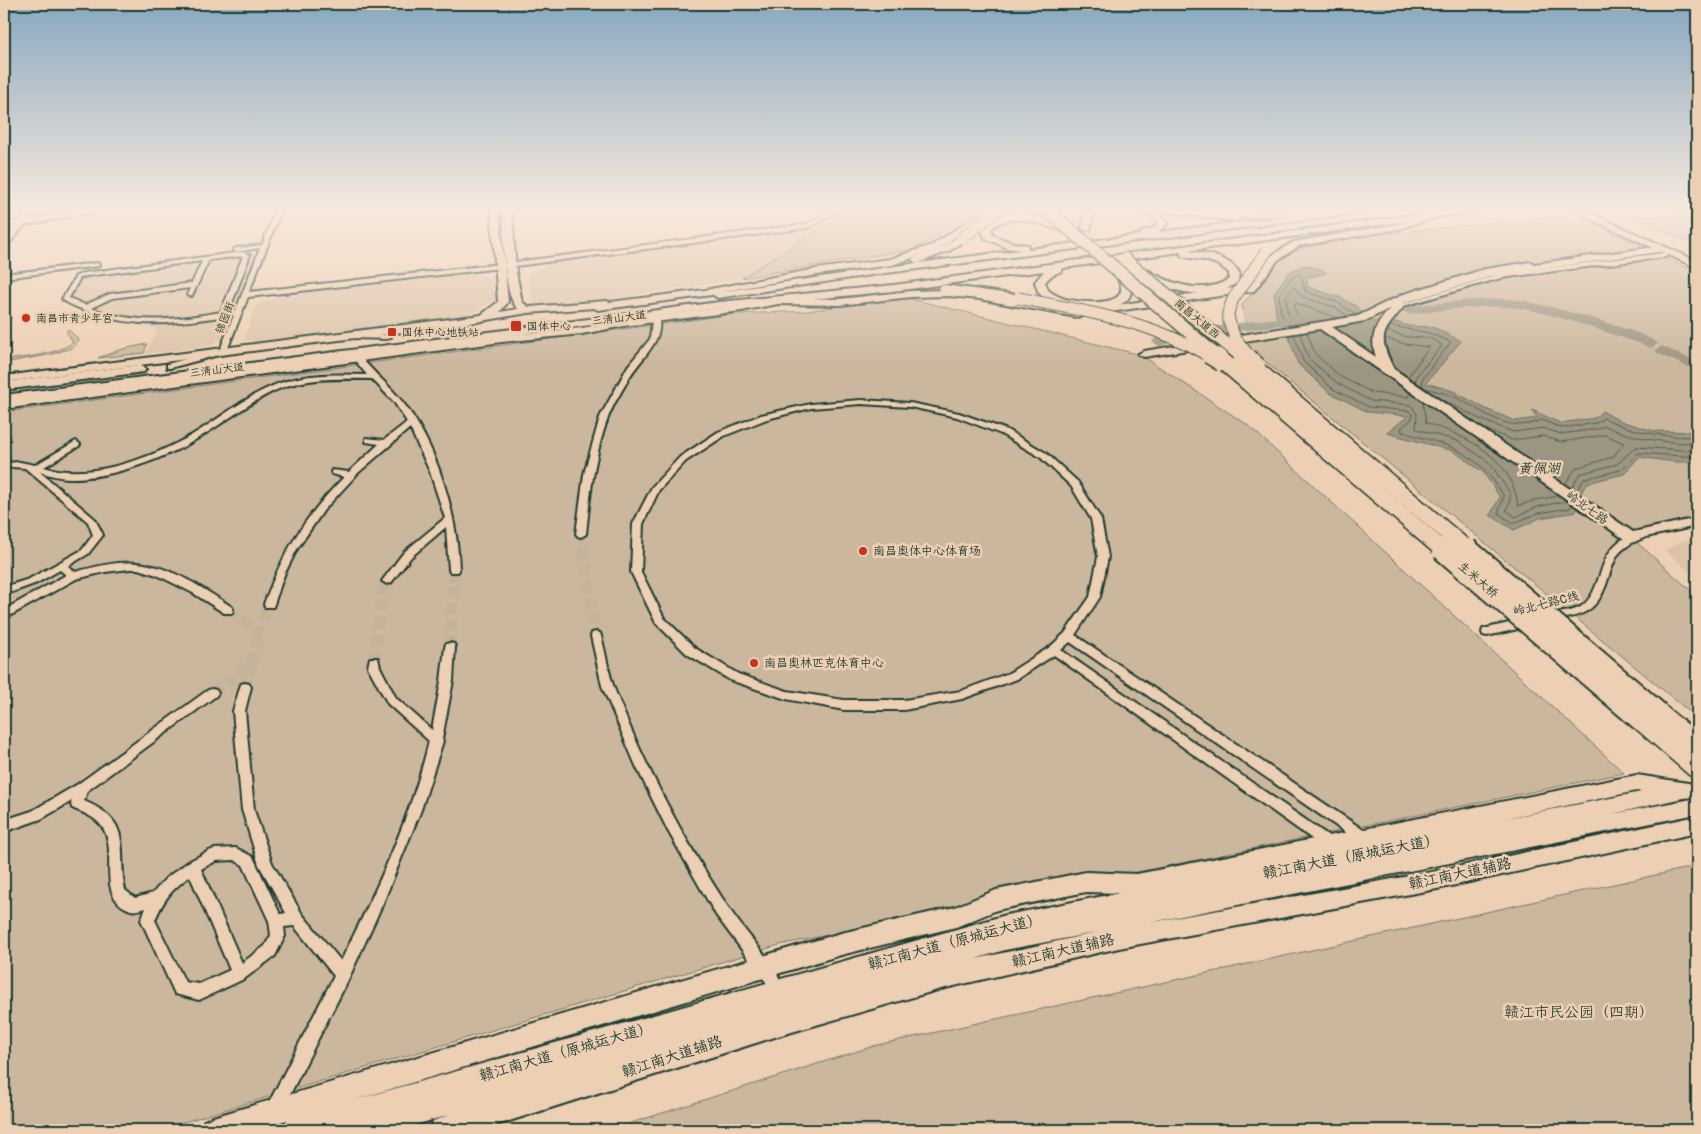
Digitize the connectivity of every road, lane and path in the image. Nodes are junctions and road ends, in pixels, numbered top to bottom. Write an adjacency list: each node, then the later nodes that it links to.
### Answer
1 (126, 262): 24 (street)
2 (175, 262): 35 (street)
3 (205, 262): 25 (street)
4 (244, 262): 38 (street)
5 (259, 262): 30 (street, 锦园街)
6 (500, 262): 22 (main road)
7 (527, 262): 18 (street)
8 (892, 262): 28 (main road)
9 (909, 262): 23 (main road, bridge)
10 (948, 262): 23 (main road, 三清山大道)
11 (1113, 262): 20 (highway, 南昌大道西, bridge)
12 (1124, 262): 20 (main road, 三清山大道)
13 (1128, 262): 21 (highway, 南昌大道西)
14 (1220, 262): 21 (main road, bridge)
15 (1258, 262): 55 (main road, bridge)
16 (1270, 262): 32 (main road)
17 (1592, 262): 34 (main road)
18 (511, 264): 22 (street); 36 (main road)
19 (1077, 264): 20 (main road, 三清山大道); 20 (main road, bridge); 27 (main road, 三清山大道)
20 (1116, 264): 54 (highway, 南昌大道西, bridge)
21 (1131, 264): 55 (highway, 南昌大道西, bridge)
22 (500, 266): 30 (street); 41 (main road)
23 (878, 271): 26 (main road, 三清山大道)
24 (4, 276)
25 (194, 286): 29 (street); 35 (street)
26 (770, 288): 28 (main road); 39 (main road, 三清山大道)
27 (894, 288): 31 (main road); 32 (main road, 三清山大道)
28 (709, 291): 33 (main road)
29 (190, 295)
30 (245, 295): 37 (street, 锦园街)
31 (1018, 298): 54 (main road, bridge)
32 (778, 301): 40 (main road, 三清山大道)
33 (606, 304): 36 (main road); 39 (main road)
34 (1397, 304): 42 (main road); 50 (main road)
35 (84, 308): 38 (street)
36 (528, 310): 39 (main road); 41 (main road)
37 (238, 312): 38 (street); 46 (street, 锦园街)
38 (224, 314)
39 (566, 315): 43 (main road, 三清山大道)
40 (655, 317): 48 (main road, 三清山大道); 69 (street)
41 (483, 318): 43 (main road); 44 (main road)
42 (1323, 326): 47 (main road); 50 (main road, 岭北七路)
43 (442, 330): 45 (main road, 三清山大道)
44 (344, 336): 45 (street); 46 (main road)
45 (387, 337): 49 (main road, 三清山大道)
46 (223, 351): 49 (street); 52 (main road)
47 (1144, 354)
48 (355, 356): 51 (street); 56 (main road, 三清山大道); 57 (main road)
49 (170, 366): 53 (main road, 三清山大道)
50 (1389, 371): 70 (main road, 岭北七路)
51 (374, 377): 58 (street); 64 (street)
52 (4, 379)
53 (4, 386)
54 (1260, 392): 89 (highway, 生米大桥, bridge)
55 (1284, 392): 88 (highway, 生米大桥, bridge)
56 (4, 398)
57 (4, 405)
58 (412, 422): 60 (street); 67 (street)
59 (369, 440): 60 (street)
60 (385, 443): 66 (street)
61 (76, 444): 64 (street)
62 (26, 465): 63 (street); 64 (street); 71 (street)
63 (4, 466)
64 (38, 467)
65 (336, 472): 66 (street)
66 (350, 476): 76 (street)
67 (450, 519): 72 (street); 74 (street)
68 (1697, 522): 70 (main road)
69 (581, 534)
70 (1632, 538): 79 (street, 岭北七路C线)
71 (61, 565): 73 (street); 75 (street)
72 (454, 570)
73 (73, 576): 77 (street); 78 (street)
74 (387, 581)
75 (4, 591)
76 (269, 604)
77 (228, 610)
78 (4, 615)
79 (1487, 632)
80 (596, 636): 104 (street)
81 (1069, 636): 83 (street); 83 (street); 94 (street)
82 (450, 647): 87 (street)
83 (1054, 650): 95 (street)
84 (374, 661): 87 (street)
85 (246, 687): 100 (street)
86 (212, 693): 90 (street)
87 (438, 741): 106 (street)
88 (1697, 746)
89 (1697, 768)
90 (82, 788): 93 (street); 101 (street)
91 (1694, 795): 94 (main road); 96 (main road, 赣江南大道（原城运大道）); 97 (main road, 赣江南大道（原城运大道）)
92 (1697, 825): 112 (main road, 赣江南大道辅路)
93 (4, 826)
94 (1365, 838): 95 (main road); 96 (street)
95 (1331, 845): 98 (street); 104 (main road)
96 (1384, 851): 97 (street); 98 (main road, 赣江南大道（原城运大道）)
97 (1402, 863): 98 (main road, 赣江南大道（原城运大道）)
98 (1359, 864): 107 (main road, 赣江南大道（原城运大道）)
99 (193, 866): 100 (street); 101 (street); 105 (street)
100 (259, 868): 102 (street); 103 (street)
101 (157, 898): 105 (street)
102 (296, 920): 103 (street); 106 (street)
103 (276, 921): 105 (street)
104 (764, 967): 107 (street); 108 (main road)
105 (239, 974)
106 (344, 975): 108 (street)
107 (780, 998): 110 (main road, 赣江南大道（原城运大道）); 111 (main road, 赣江南大道（原城运大道）)
108 (267, 1121): 109 (main road)
109 (213, 1130)
110 (294, 1130)
111 (357, 1130)
112 (442, 1130)

